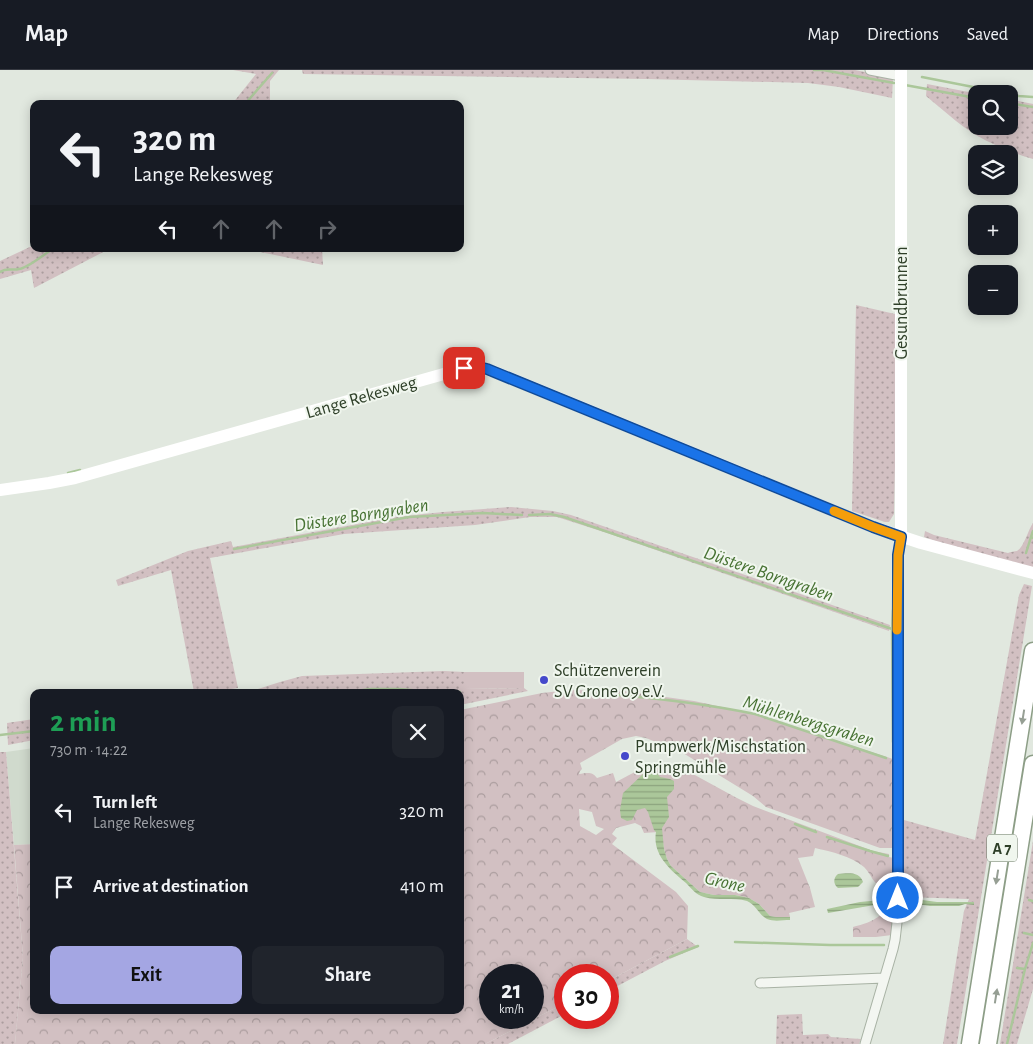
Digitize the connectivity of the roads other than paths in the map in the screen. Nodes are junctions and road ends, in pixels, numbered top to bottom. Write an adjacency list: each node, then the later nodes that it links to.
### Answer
1 (870, 70): 2 (street)
2 (901, 73): 4 (street, Gesundbrunnen)
3 (0, 490): 4 (street, Lange Rekesweg)
4 (901, 537): 5 (street, Lange Rekesweg); 8 (street)
5 (1033, 572)
6 (1033, 652): 11 (highway, A 7, one-way to 11)
7 (1033, 764): 12 (highway, A 7, one-way to 7)
8 (884, 978): 9 (street); 10 (street)
9 (760, 983)
10 (865, 1044)
11 (970, 1044)
12 (988, 1044)

